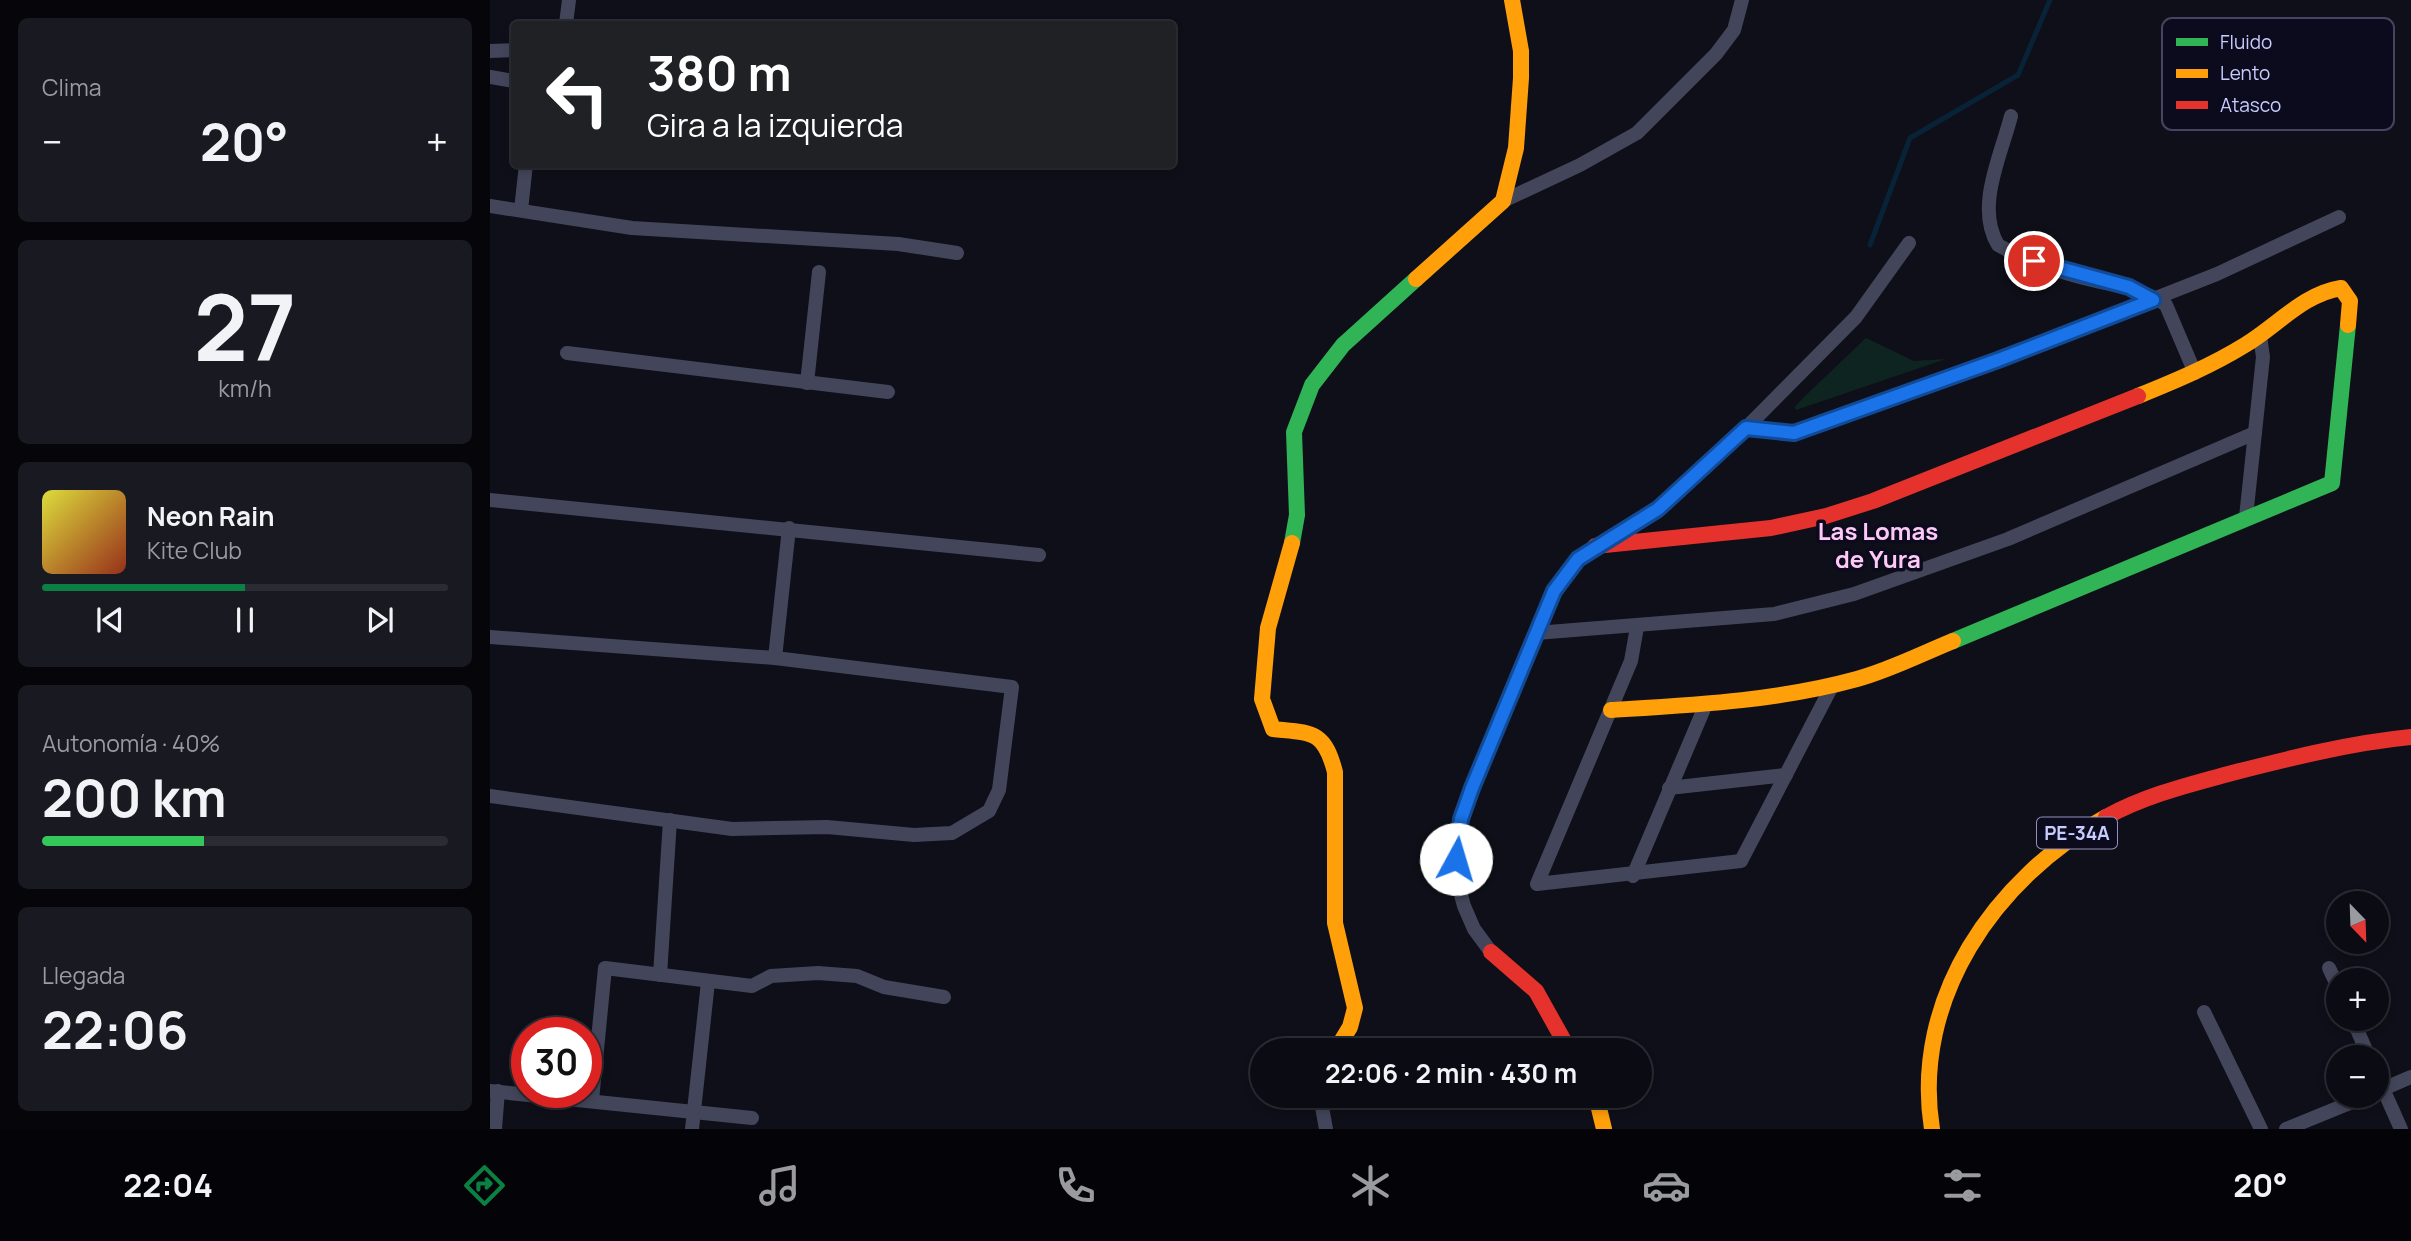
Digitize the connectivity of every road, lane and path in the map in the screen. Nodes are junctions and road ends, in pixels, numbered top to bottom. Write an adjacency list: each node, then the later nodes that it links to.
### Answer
1 (569, 0): 4 (street)
2 (1512, 0): 11 (main road)
3 (1742, 0): 11 (street)
4 (566, 21)
5 (511, 50): 6 (street)
6 (490, 51)
7 (490, 76): 8 (street)
8 (511, 80)
9 (2011, 116): 18 (street)
10 (526, 168): 13 (street)
11 (1503, 201): 50 (main road)
12 (490, 206): 13 (street)
13 (521, 210): 16 (street)
14 (2339, 217): 18 (street)
15 (1909, 243): 24 (street)
16 (957, 253)
17 (819, 272): 22 (street)
18 (2153, 300): 21 (street); 24 (street)
19 (2260, 336): 21 (main road); 25 (street); 27 (main road)
20 (566, 353): 22 (street)
21 (2195, 373): 29 (main road)
22 (807, 383): 23 (street)
23 (888, 392)
24 (1746, 428): 29 (street)
25 (2255, 433): 27 (street); 31 (street)
26 (490, 500): 28 (street)
27 (2246, 517): 35 (main road)
28 (789, 528): 30 (street); 34 (street)
29 (1595, 545): 32 (street)
30 (1039, 555)
31 (1637, 627): 32 (street); 37 (street)
32 (1536, 633): 44 (street)
33 (490, 637): 34 (street)
34 (775, 658): 42 (street)
35 (1832, 686): 36 (main road); 39 (street)
36 (1706, 704): 37 (main road); 40 (street)
37 (1611, 710): 43 (street)
38 (2411, 737): 66 (main road, PE-34A)
39 (1786, 775): 40 (street); 43 (street)
40 (1669, 788): 43 (street)
41 (490, 796): 42 (street)
42 (670, 820): 45 (street)
43 (1633, 876)
44 (1491, 952): 51 (main road)
45 (660, 975): 46 (street); 49 (street)
46 (708, 982): 47 (street); 60 (street)
47 (944, 997)
48 (2204, 1012): 67 (street)
49 (601, 1017)
50 (1343, 1038)
51 (1562, 1038)
52 (2411, 1077): 53 (street)
53 (2389, 1086)
54 (494, 1091): 63 (street)
55 (602, 1101): 60 (street)
56 (2389, 1107): 69 (street)
57 (1322, 1108): 65 (street)
58 (1598, 1108): 62 (main road)
59 (2338, 1108): 68 (street)
60 (694, 1111): 61 (street); 64 (street)
61 (752, 1118)
62 (1604, 1128)
63 (495, 1129)
64 (692, 1129)
65 (1326, 1129)
66 (1933, 1129)
67 (2261, 1129)
68 (2286, 1129)
69 (2401, 1129)

